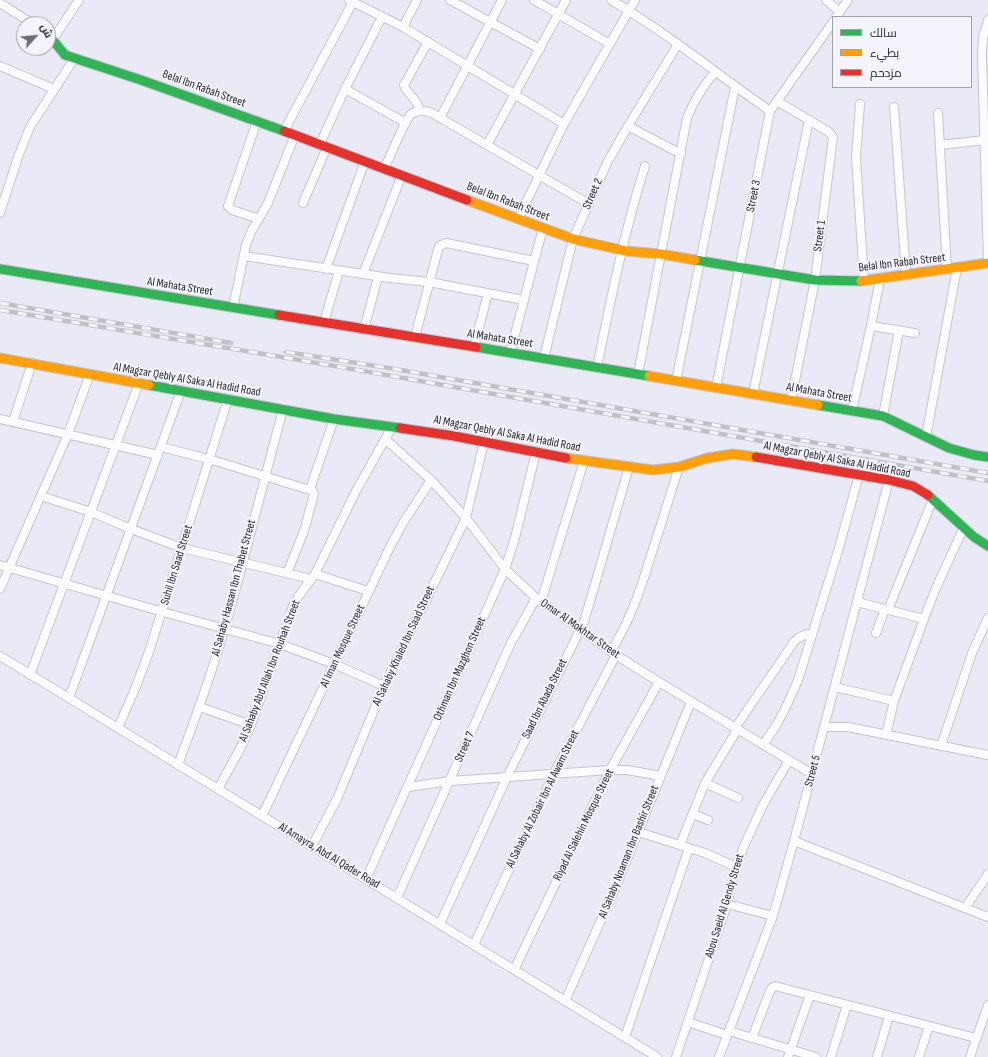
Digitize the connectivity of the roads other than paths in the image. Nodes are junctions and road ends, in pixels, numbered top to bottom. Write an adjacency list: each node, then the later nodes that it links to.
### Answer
1 (79, 0): 22 (street)
2 (417, 0): 21 (street)
3 (450, 0): 19 (street)
4 (502, 0): 19 (street)
5 (534, 0): 14 (street)
6 (566, 0): 14 (street)
7 (611, 0): 13 (street)
8 (635, 0): 13 (street)
9 (826, 0): 15 (street)
10 (848, 0): 15 (street)
11 (355, 2): 17 (street); 48 (street)
12 (0, 3): 16 (street)
13 (629, 10): 24 (street); 25 (street)
14 (559, 14): 24 (street); 27 (street)
15 (838, 14)
16 (20, 16)
17 (382, 17): 21 (street); 34 (street)
18 (988, 20): 50 (street)
19 (491, 21): 27 (street); 30 (street)
20 (832, 23): 36 (street, Street 3)
21 (403, 27): 23 (street)
22 (56, 29)
23 (428, 42): 30 (street); 39 (street)
24 (610, 44): 46 (street)
25 (678, 44): 31 (street); 47 (street, Street 2)
26 (56, 45): 28 (street, Belal Ibn Rabah Street)
27 (540, 49): 35 (street)
28 (74, 58): 33 (street); 44 (street, Belal Ibn Rabah Street)
29 (0, 66): 33 (street)
30 (467, 66): 35 (street); 42 (street)
31 (715, 72): 32 (street); 54 (street)
32 (735, 87): 40 (street); 70 (street)
33 (54, 89): 62 (street)
34 (345, 89): 45 (street); 53 (street)
35 (515, 94): 46 (street); 51 (street)
36 (777, 101): 40 (street, Street 3); 43 (street, Street 1)
37 (860, 104): 85 (street)
38 (894, 107): 81 (street)
39 (420, 111): 42 (street); 45 (street)
40 (770, 111): 73 (street, Street 3)
41 (938, 113): 52 (street)
42 (440, 118): 51 (street)
43 (809, 120): 79 (street); 84 (street, Street 1)
44 (257, 121): 48 (street, Belal Ibn Rabah Street); 63 (street)
45 (406, 122): 57 (street)
46 (564, 124): 59 (street)
47 (628, 126): 54 (street); 61 (street, Street 2)
48 (284, 131): 49 (street, Belal Ibn Rabah Street)
49 (295, 135): 53 (street, Belal Ibn Rabah Street); 63 (street)
50 (985, 140): 52 (street); 72 (street)
51 (487, 145): 59 (street)
52 (940, 145): 77 (street)
53 (323, 146): 55 (street, Belal Ibn Rabah Street); 60 (street)
54 (681, 154): 68 (street)
55 (365, 161): 57 (street, Belal Ibn Rabah Street); 76 (street)
56 (645, 166): 67 (street)
57 (384, 169): 58 (street, Belal Ibn Rabah Street)
58 (402, 175): 64 (street, Belal Ibn Rabah Street); 80 (street)
59 (539, 175): 61 (street); 64 (street)
60 (303, 202)
61 (589, 204): 66 (street, Street 2)
62 (0, 214)
63 (259, 219): 69 (street)
64 (518, 219): 65 (street, Belal Ibn Rabah Street)
65 (543, 228): 66 (street, Belal Ibn Rabah Street); 71 (street)
66 (573, 239): 67 (street, Belal Ibn Rabah Street); 99 (street, Street 2)
67 (622, 250): 68 (street, Belal Ibn Rabah Street); 101 (street)
68 (661, 254): 70 (street, Belal Ibn Rabah Street); 103 (street)
69 (244, 256): 76 (street); 89 (street)
70 (700, 260): 73 (street, Belal Ibn Rabah Street); 104 (street)
71 (534, 261): 86 (street); 88 (street)
72 (988, 263): 74 (street, Belal Ibn Rabah Street)
73 (740, 267): 79 (street, Belal Ibn Rabah Street); 106 (street, Street 3)
74 (957, 268): 77 (street, Belal Ibn Rabah Street); 119 (street)
75 (0, 269): 89 (street, Al Mahata Street)
76 (326, 269): 78 (street)
77 (947, 269): 81 (street, Belal Ibn Rabah Street)
78 (339, 271): 80 (street); 90 (street)
79 (777, 273): 84 (street, Belal Ibn Rabah Street); 108 (street)
80 (363, 274): 82 (street)
81 (906, 275): 83 (street, Belal Ibn Rabah Street)
82 (378, 277): 86 (street); 92 (street)
83 (880, 279): 85 (street, Belal Ibn Rabah Street); 91 (street)
84 (815, 280): 85 (street, Belal Ibn Rabah Street); 110 (street, Street 1)
85 (864, 281)
86 (429, 282): 87 (street); 95 (street)
87 (488, 293): 88 (street); 96 (street)
88 (524, 300): 97 (street)
89 (233, 308): 90 (street, Al Mahata Street)
90 (324, 322): 92 (street, Al Mahata Street)
91 (871, 326): 93 (street); 112 (street)
92 (364, 329): 95 (street, Al Mahata Street)
93 (900, 330): 94 (street); 113 (street)
94 (915, 333)
95 (415, 337): 96 (street, Al Mahata Street)
96 (474, 347): 97 (street, Al Mahata Street)
97 (510, 353): 99 (street, Al Mahata Street)
98 (0, 358): 100 (street, Al Magzar Qebly Al Saka Al Hadid Road)
99 (544, 358): 101 (street, Al Mahata Street)
100 (32, 363): 102 (street, Al Magzar Qebly Al Saka Al Hadid Road); 116 (street)
101 (598, 367): 103 (street, Al Mahata Street)
102 (90, 374): 105 (street, Al Magzar Qebly Al Saka Al Hadid Road); 118 (street)
103 (638, 374): 104 (street, Al Mahata Street)
104 (676, 381): 106 (street, Al Mahata Street)
105 (139, 383): 107 (street, Al Magzar Qebly Al Saka Al Hadid Road); 122 (street)
106 (716, 388): 108 (street, Al Mahata Street)
107 (181, 391): 109 (street, Al Magzar Qebly Al Saka Al Hadid Road); 123 (street)
108 (753, 394): 110 (street, Al Mahata Street)
109 (228, 399): 111 (street, Al Magzar Qebly Al Saka Al Hadid Road); 127 (street, Suhil Ibn Saad Street)
110 (791, 401): 112 (street, Al Mahata Street)
111 (283, 410): 114 (street, Al Magzar Qebly Al Saka Al Hadid Road); 132 (street, Al Sahaby Hassan Ibn Thabet Street)
112 (852, 411): 113 (street, Al Mahata Street)
113 (883, 416): 119 (street, Al Mahata Street)
114 (334, 419): 117 (street, Al Magzar Qebly Al Saka Al Hadid Road); 135 (street)
115 (1, 421): 116 (street)
116 (13, 422): 118 (street)
117 (392, 427): 120 (street, Al Sahaby Abd Allah Ibn Rouhah Street); 121 (street, Al Magzar Qebly Al Saka Al Hadid Road)
118 (68, 434): 122 (street); 136 (street)
119 (926, 437): 126 (street, Al Mahata Street)
120 (385, 439): 133 (street, Omar Al Mokhtar Street); 149 (street, Al Sahaby Abd Allah Ibn Rouhah Street)
121 (484, 442): 124 (street, Al Magzar Qebly Al Saka Al Hadid Road); 139 (street, Al Sahaby Khaled Ibn Saad Street)
122 (116, 445): 125 (street); 138 (street)
123 (161, 446): 125 (street); 127 (street)
124 (536, 452): 128 (street, Al Magzar Qebly Al Saka Al Hadid Road); 147 (street, Othman Ibn Mazghon Street)
125 (158, 455): 141 (street)
126 (988, 457)
127 (210, 459): 132 (street); 143 (street, Suhil Ibn Saad Street)
128 (584, 461): 129 (street, Al Magzar Qebly Al Saka Al Hadid Road); 154 (street, Street 7)
129 (629, 467): 130 (street, Al Magzar Qebly Al Saka Al Hadid Road); 161 (street, Saad Ibn Abada Street)
130 (679, 467): 131 (street, Al Magzar Qebly Al Saka Al Hadid Road); 165 (street, Al Sahaby Al Zobair Ibn Al Awam Street)
131 (859, 475): 134 (street, Al Magzar Qebly Al Saka Al Hadid Road); 163 (street)
132 (264, 476): 135 (street); 144 (street, Al Sahaby Hassan Ibn Thabet Street)
133 (431, 480): 139 (street, Omar Al Mokhtar Street); 152 (street, Al Iman Mosque Street)
134 (889, 480): 137 (street, Al Magzar Qebly Al Saka Al Hadid Road); 155 (street, Street 5)
135 (310, 489): 148 (street)
136 (41, 496): 138 (street); 146 (street)
137 (933, 498): 140 (street, Al Magzar Qebly Al Saka Al Hadid Road); 156 (street)
138 (90, 512): 141 (street); 150 (street)
139 (466, 518): 147 (street, Omar Al Mokhtar Street); 170 (street, Al Sahaby Khaled Ibn Saad Street)
140 (964, 528): 142 (street, Al Magzar Qebly Al Saka Al Hadid Road); 159 (street)
141 (131, 529): 143 (street); 153 (street)
142 (988, 546)
143 (182, 548): 144 (street); 157 (street, Suhil Ibn Saad Street)
144 (243, 562): 148 (street); 160 (street, Al Sahaby Hassan Ibn Thabet Street)
145 (0, 565): 146 (street)
146 (10, 568): 150 (street); 151 (street)
147 (505, 569): 154 (street, Omar Al Mokhtar Street); 193 (street, Othman Ibn Mazghon Street)
148 (287, 573): 149 (street)
149 (313, 577): 152 (street); 164 (street, Al Sahaby Abd Allah Ibn Rouhah Street)
150 (64, 583): 153 (street); 168 (street)
151 (0, 589)
152 (368, 591): 167 (street, Al Iman Mosque Street)
153 (107, 596): 157 (street); 172 (street)
154 (539, 600): 161 (street, Omar Al Mokhtar Street); 191 (street, Street 7)
155 (857, 602): 156 (street); 171 (street, Street 5)
156 (887, 609): 159 (street); 162 (street)
157 (163, 612): 160 (street); 178 (street, Suhil Ibn Saad Street)
158 (988, 618): 182 (street)
159 (924, 620): 173 (street)
160 (225, 628): 164 (street); 175 (street, Al Sahaby Hassan Ibn Thabet Street)
161 (580, 629): 165 (street, Omar Al Mokhtar Street); 190 (street, Saad Ibn Abada Street)
162 (876, 633)
163 (812, 634): 179 (street); 181 (street)
164 (280, 644): 167 (street); 176 (street, Al Sahaby Abd Allah Ibn Rouhah Street)
165 (613, 653): 169 (street, Omar Al Mokhtar Street); 187 (street, Al Sahaby Al Zobair Ibn Al Awam Street)
166 (0, 656): 168 (street, Al Amayra, Abd Al Qader Road)
167 (334, 664): 170 (street); 197 (street, Al Iman Mosque Street)
168 (30, 675): 172 (street, Al Amayra, Abd Al Qader Road)
169 (659, 682): 174 (street, Omar Al Mokhtar Street); 186 (street, Riyad Al Salehin Mosque Street)
170 (384, 686): 202 (street, Al Sahaby Khaled Ibn Saad Street)
171 (835, 687): 173 (street); 177 (street, Street 5)
172 (69, 698): 178 (street, Al Amayra, Abd Al Qader Road)
173 (894, 701): 180 (street)
174 (691, 702): 179 (street, Omar Al Mokhtar Street); 189 (street, Al Sahaby Noaman Ibn Bashir Street)
175 (200, 707): 176 (street); 185 (street, Al Sahaby Hassan Ibn Thabet Street)
176 (251, 726): 194 (street, Al Sahaby Abd Allah Ibn Rouhah Street)
177 (824, 727): 180 (street); 188 (street, Street 5)
178 (118, 728): 185 (street, Al Amayra, Abd Al Qader Road)
179 (736, 729): 181 (street, Omar Al Mokhtar Street); 192 (street)
180 (886, 735): 182 (street)
181 (763, 745): 184 (street, Omar Al Mokhtar Street)
182 (941, 746): 183 (street)
183 (988, 755)
184 (789, 760): 188 (street, Omar Al Mokhtar Street); 204 (street, Abou Saeid Al Gendy Street)
185 (178, 765): 194 (street, Al Amayra, Abd Al Qader Road)
186 (610, 770): 187 (street); 189 (street); 214 (street, Riyad Al Salehin Mosque Street)
187 (554, 773): 190 (street); 213 (street, Al Sahaby Al Zobair Ibn Al Awam Street)
188 (812, 774): 200 (street, Street 5)
189 (661, 776): 199 (street, Al Sahaby Noaman Ibn Bashir Street)
190 (507, 777): 191 (street); 212 (street, Saad Ibn Abada Street)
191 (450, 781): 193 (street); 207 (street, Street 7)
192 (706, 783): 195 (street); 196 (street)
193 (408, 787): 206 (street, Othman Ibn Mazghon Street)
194 (218, 789): 197 (street, Al Amayra, Abd Al Qader Road)
195 (738, 798)
196 (693, 814): 198 (street); 201 (street)
197 (262, 816): 202 (street, Al Amayra, Abd Al Qader Road)
198 (708, 820)
199 (638, 832): 201 (street); 216 (street, Al Sahaby Noaman Ibn Bashir Street)
200 (794, 841): 209 (street); 210 (street, Street 5)
201 (680, 845): 203 (street)
202 (312, 846): 206 (street, Al Amayra, Abd Al Qader Road)
203 (689, 848): 204 (street); 223 (street)
204 (736, 867): 208 (street, Abou Saeid Al Gendy Street)
205 (988, 874): 209 (street)
206 (366, 879): 207 (street, Al Amayra, Abd Al Qader Road)
207 (397, 898): 212 (street, Al Amayra, Abd Al Qader Road)
208 (727, 904): 210 (street); 220 (street, Abou Saeid Al Gendy Street)
209 (965, 908): 211 (street)
210 (773, 916): 222 (street, Street 5)
211 (988, 917)
212 (440, 924): 213 (street, Al Amayra, Abd Al Qader Road)
213 (474, 945): 214 (street, Al Amayra, Abd Al Qader Road)
214 (514, 970): 216 (street, Al Amayra, Abd Al Qader Road)
215 (810, 995): 217 (street); 224 (street); 226 (street)
216 (565, 1001): 223 (street, Al Amayra, Abd Al Qader Road)
217 (848, 1005): 219 (street); 231 (street)
218 (988, 1005): 225 (street)
219 (889, 1016): 221 (street); 232 (street)
220 (688, 1022): 222 (street); 228 (street, Abou Saeid Al Gendy Street)
221 (929, 1026): 225 (street); 233 (street)
222 (728, 1033): 224 (street); 229 (street, Street 5)
223 (625, 1037): 227 (street, Al Amayra, Abd Al Qader Road)
224 (752, 1038): 226 (street)
225 (976, 1038): 234 (street)
226 (790, 1053): 230 (street)
227 (657, 1057)
228 (676, 1057)
229 (719, 1057)
230 (816, 1057)
231 (831, 1057)
232 (877, 1057)
233 (919, 1057)
234 (970, 1057)

